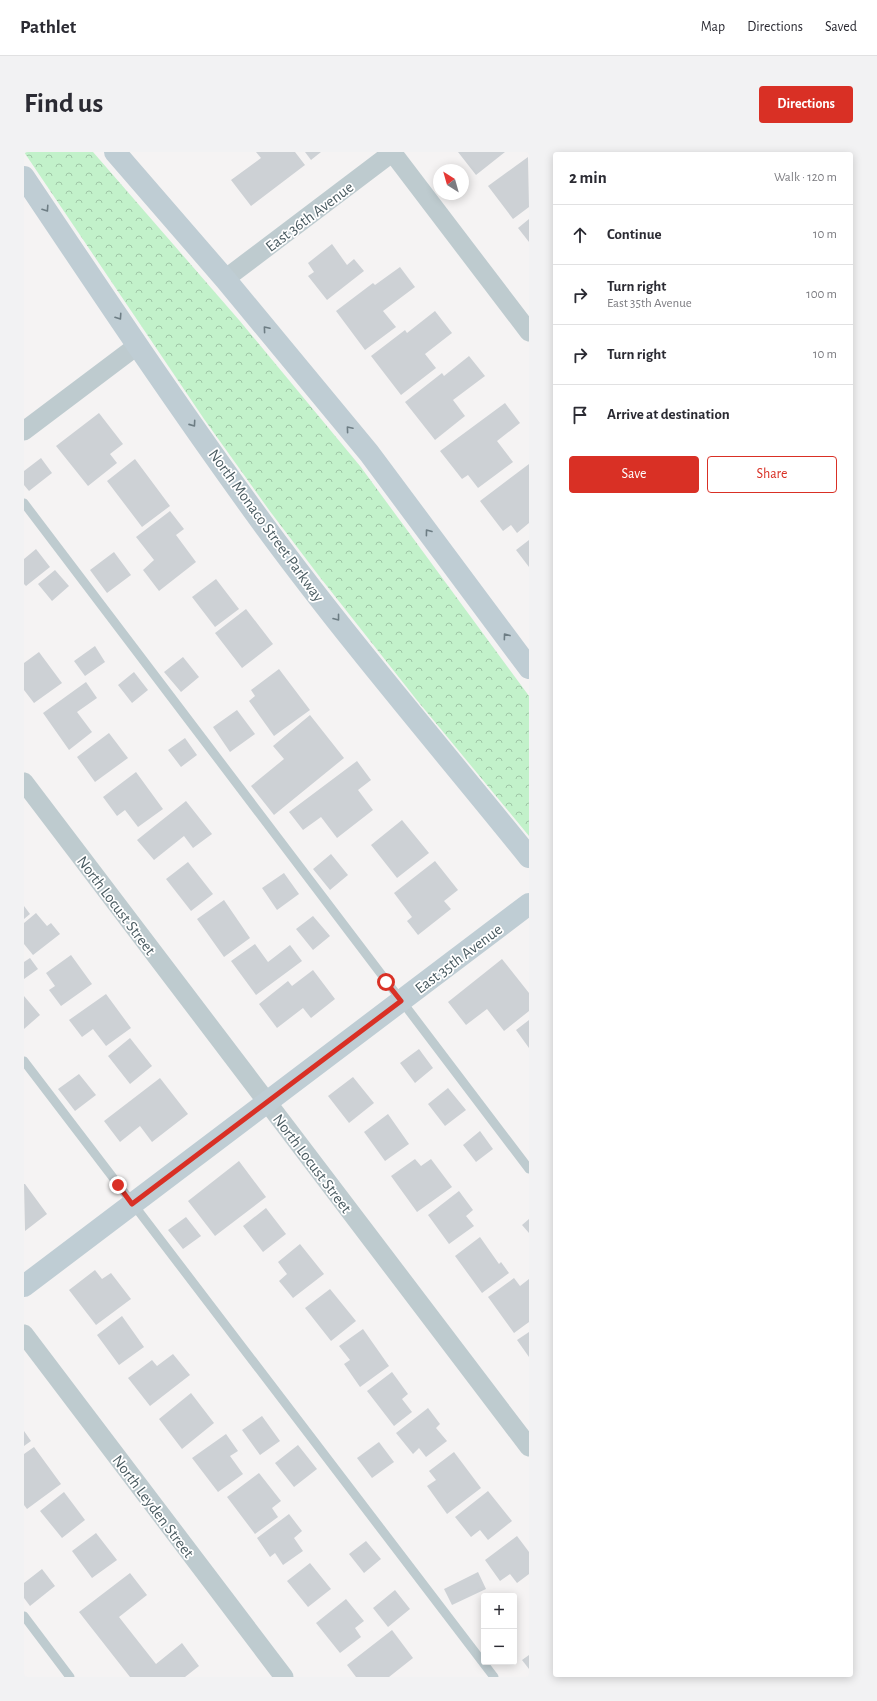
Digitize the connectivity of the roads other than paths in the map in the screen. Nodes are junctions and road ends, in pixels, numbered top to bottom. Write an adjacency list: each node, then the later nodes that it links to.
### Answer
1 (115, 152): 4 (street)
2 (392, 152): 4 (street, East 36th Avenue); 5 (street)
3 (24, 177): 6 (street, North Monaco Street Parkway, one-way to 6)
4 (225, 279): 9 (street, one-way to 4)
5 (529, 332)
6 (138, 345): 7 (street); 11 (street, North Monaco Street Parkway, one-way to 11)
7 (24, 430)
8 (24, 503): 13 (lane)
9 (529, 668)
10 (24, 782): 15 (street, North Locust Street)
11 (529, 857)
12 (529, 904): 13 (street, East 35th Avenue)
13 (401, 1001): 15 (street, East 35th Avenue); 16 (lane)
14 (24, 1062): 17 (lane)
15 (266, 1102): 17 (street, East 35th Avenue); 20 (street, North Locust Street)
16 (529, 1169)
17 (132, 1204): 18 (street, East 35th Avenue); 24 (lane)
18 (24, 1286)
19 (24, 1334): 23 (street, North Leyden Street)
20 (529, 1447)
21 (24, 1616): 22 (lane)
22 (70, 1677)
23 (284, 1677)
24 (494, 1677)

